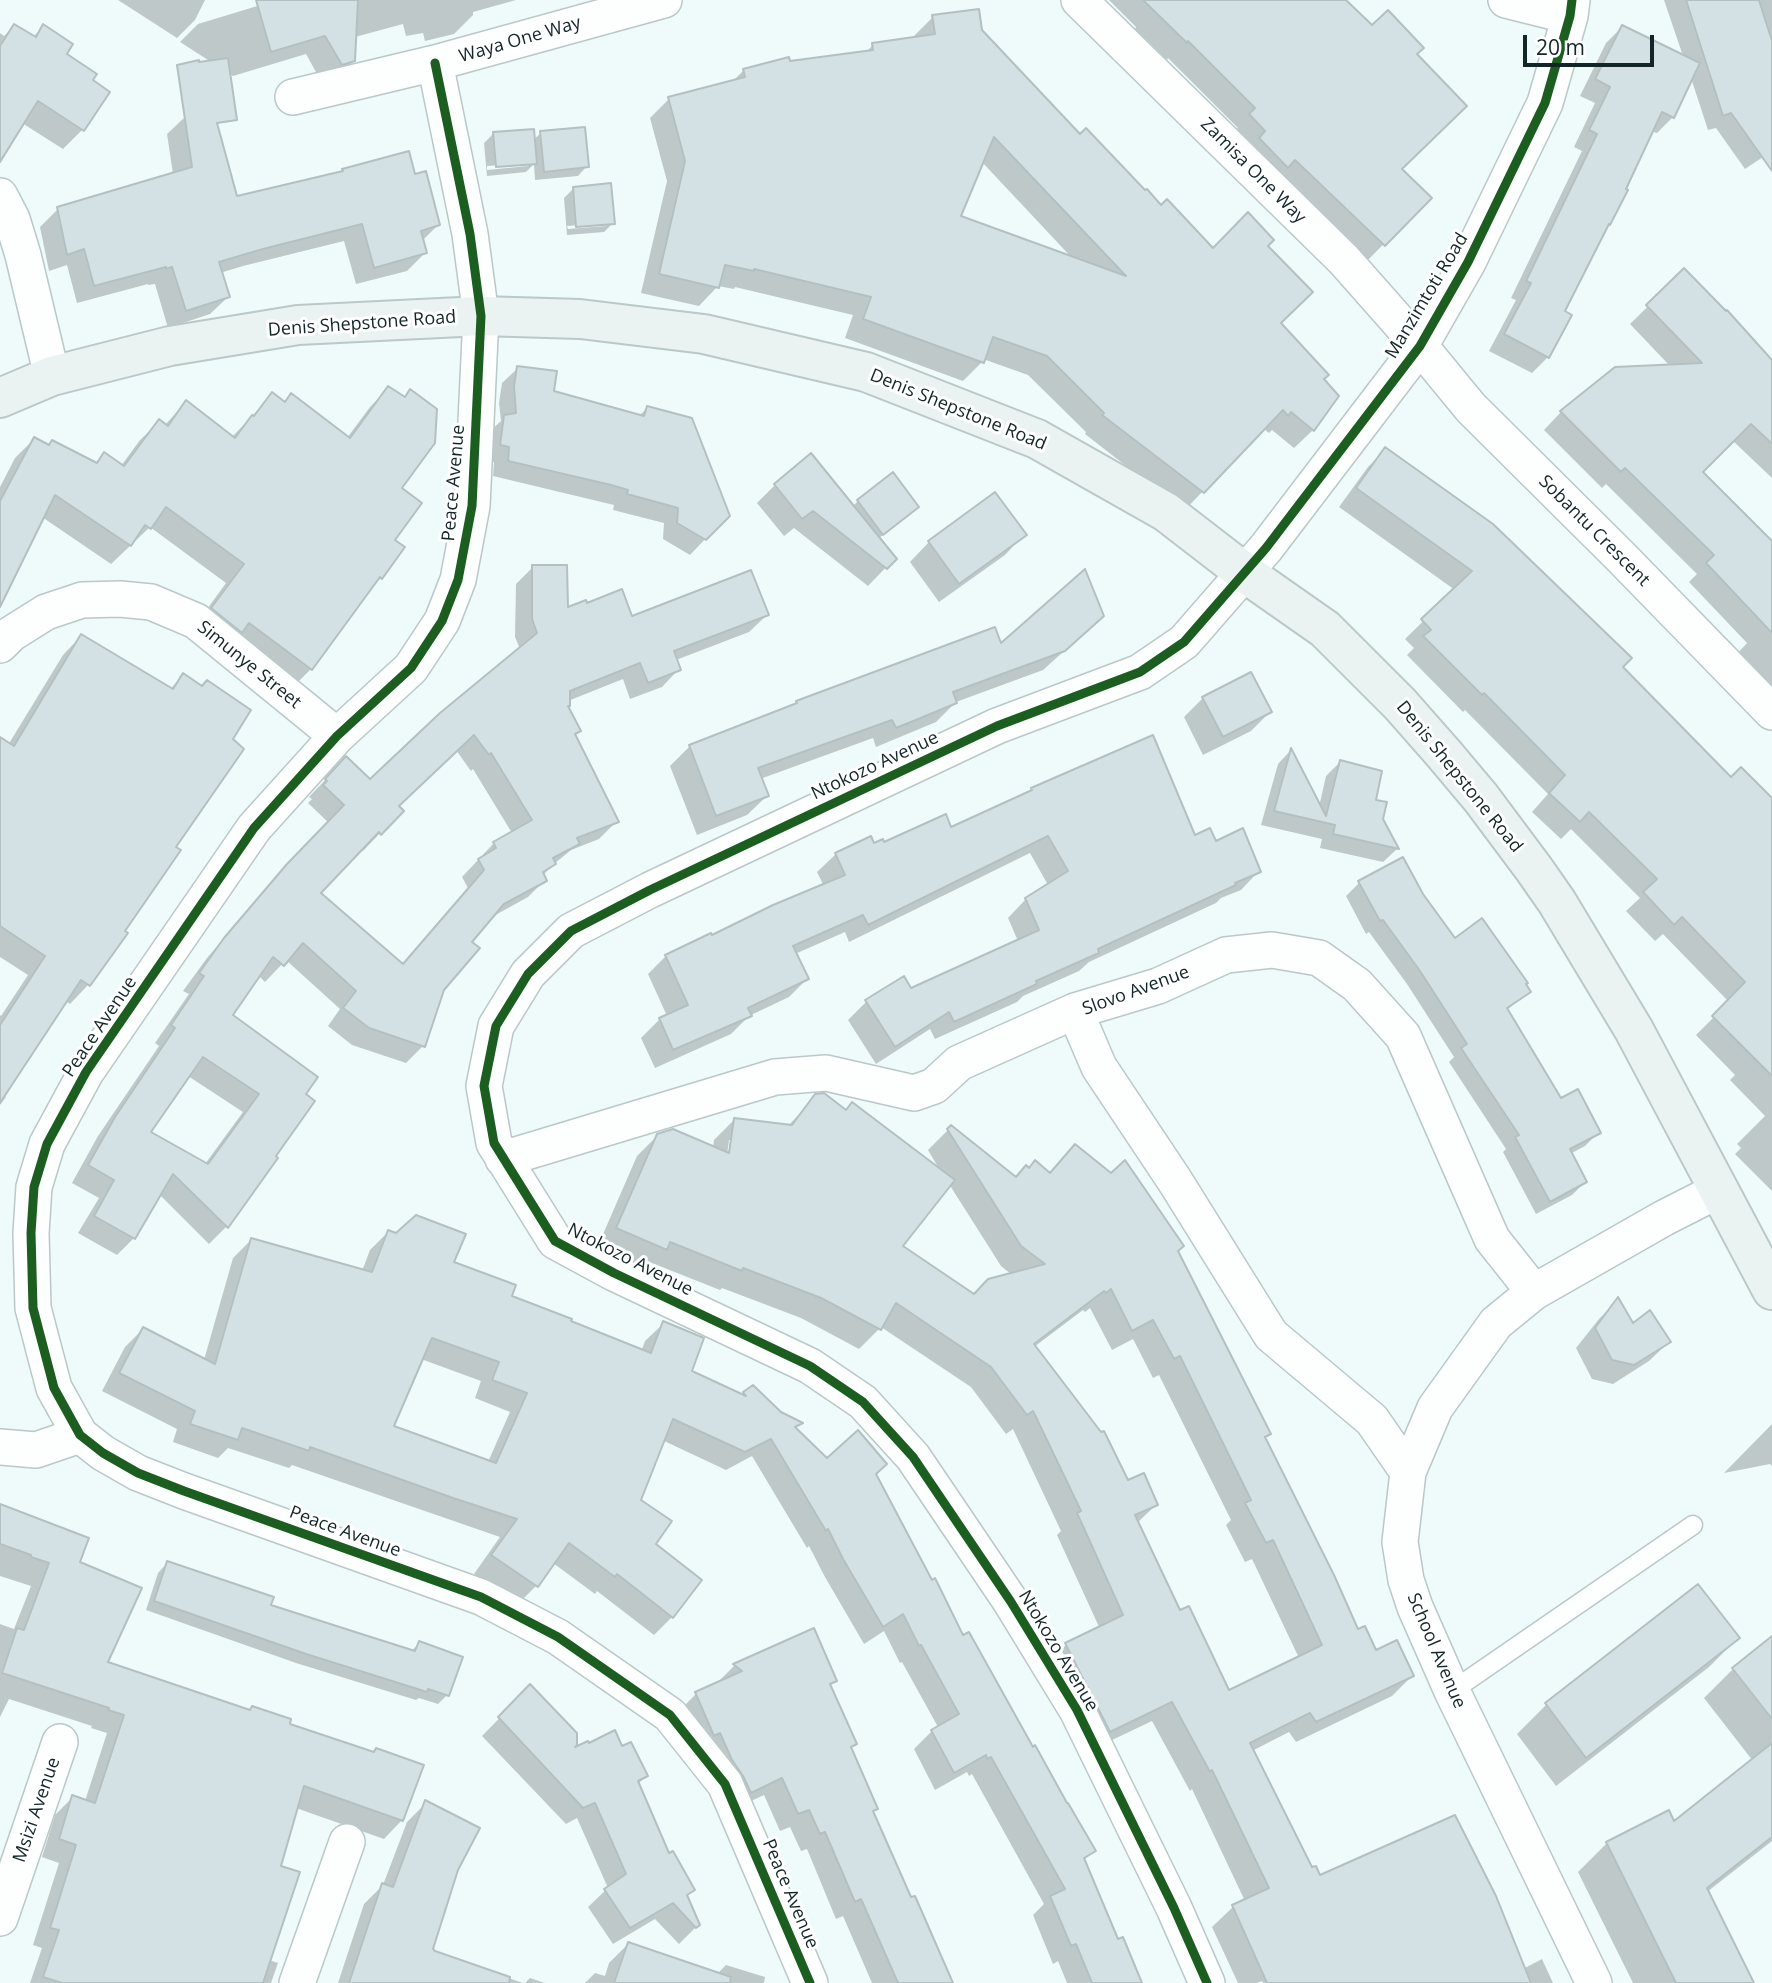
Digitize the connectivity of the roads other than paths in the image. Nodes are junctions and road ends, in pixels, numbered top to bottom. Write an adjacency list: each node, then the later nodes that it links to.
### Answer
1 (664, 0): 5 (street, Waya One Way)
2 (1080, 0): 9 (street, Zamisa One Way)
3 (1506, 0): 4 (street)
4 (1571, 8): 9 (street, Manzimtoti Road)
5 (435, 64): 6 (street, Waya One Way); 8 (street, Peace Avenue)
6 (293, 97)
7 (0, 196): 10 (street)
8 (481, 316): 10 (street, Denis Shepstone Road); 12 (street, Denis Shepstone Road); 15 (street, Peace Avenue)
9 (1420, 346): 12 (street, Manzimtoti Road); 14 (street, Sobantu Crescent)
10 (52, 376): 11 (street, Denis Shepstone Road)
11 (0, 398)
12 (1245, 573): 17 (street, Ntokozo Avenue); 18 (street, Denis Shepstone Road)
13 (0, 645): 15 (street, Simunye Street)
14 (1772, 712)
15 (337, 736): 21 (street, Peace Avenue)
16 (1074, 1011): 17 (street); 20 (street, Slovo Avenue); 23 (street, Slovo Avenue)
17 (503, 1159): 31 (street, Ntokozo Avenue)
18 (1719, 1190): 19 (street, Denis Shepstone Road); 20 (street, School Avenue)
19 (1772, 1290)
20 (1534, 1292): 23 (street, School Avenue)
21 (80, 1435): 22 (street); 30 (street, Peace Avenue)
22 (0, 1447)
23 (1408, 1472): 25 (street, School Avenue)
24 (1693, 1525): 25 (lane)
25 (1452, 1691): 32 (street, School Avenue)
26 (60, 1742): 28 (street, Msizi Avenue)
27 (347, 1842): 29 (street)
28 (0, 1918)
29 (298, 1983)
30 (810, 1983)
31 (1206, 1983)
32 (1594, 1983)

